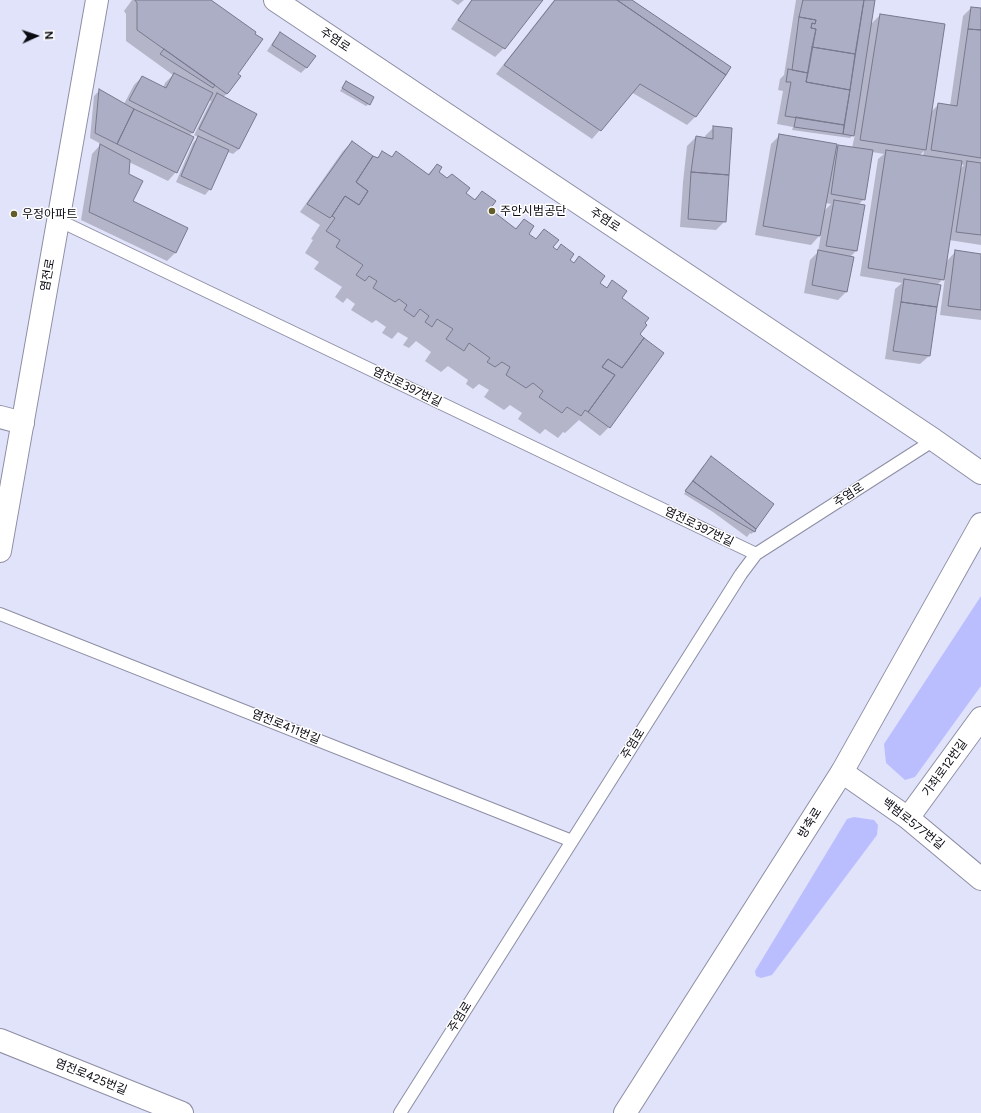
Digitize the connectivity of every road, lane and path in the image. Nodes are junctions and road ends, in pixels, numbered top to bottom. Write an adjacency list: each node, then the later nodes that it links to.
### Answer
1 (97, 0): 3 (street, 염전로)
2 (276, 0): 6 (street, 주염로)
3 (58, 220): 5 (street, 염전로); 10 (lane, 염전로397번길)
4 (0, 417): 5 (street)
5 (22, 423): 9 (street, 염전로)
6 (934, 440): 7 (street, 주염로); 10 (lane, 주염로)
7 (981, 473)
8 (981, 524): 13 (street, 방축로)
9 (0, 551)
10 (756, 554): 15 (lane, 주염로)
11 (0, 614): 15 (lane, 염전로411번길)
12 (981, 718): 14 (street, 가좌로12번길)
13 (842, 772): 14 (street, 백범로577번길); 20 (street, 방축로)
14 (908, 818): 16 (street, 백범로577번길)
15 (572, 841): 19 (lane, 주염로)
16 (981, 879)
17 (0, 1040): 18 (street, 염전로425번길)
18 (182, 1113)
19 (400, 1113)
20 (625, 1113)

